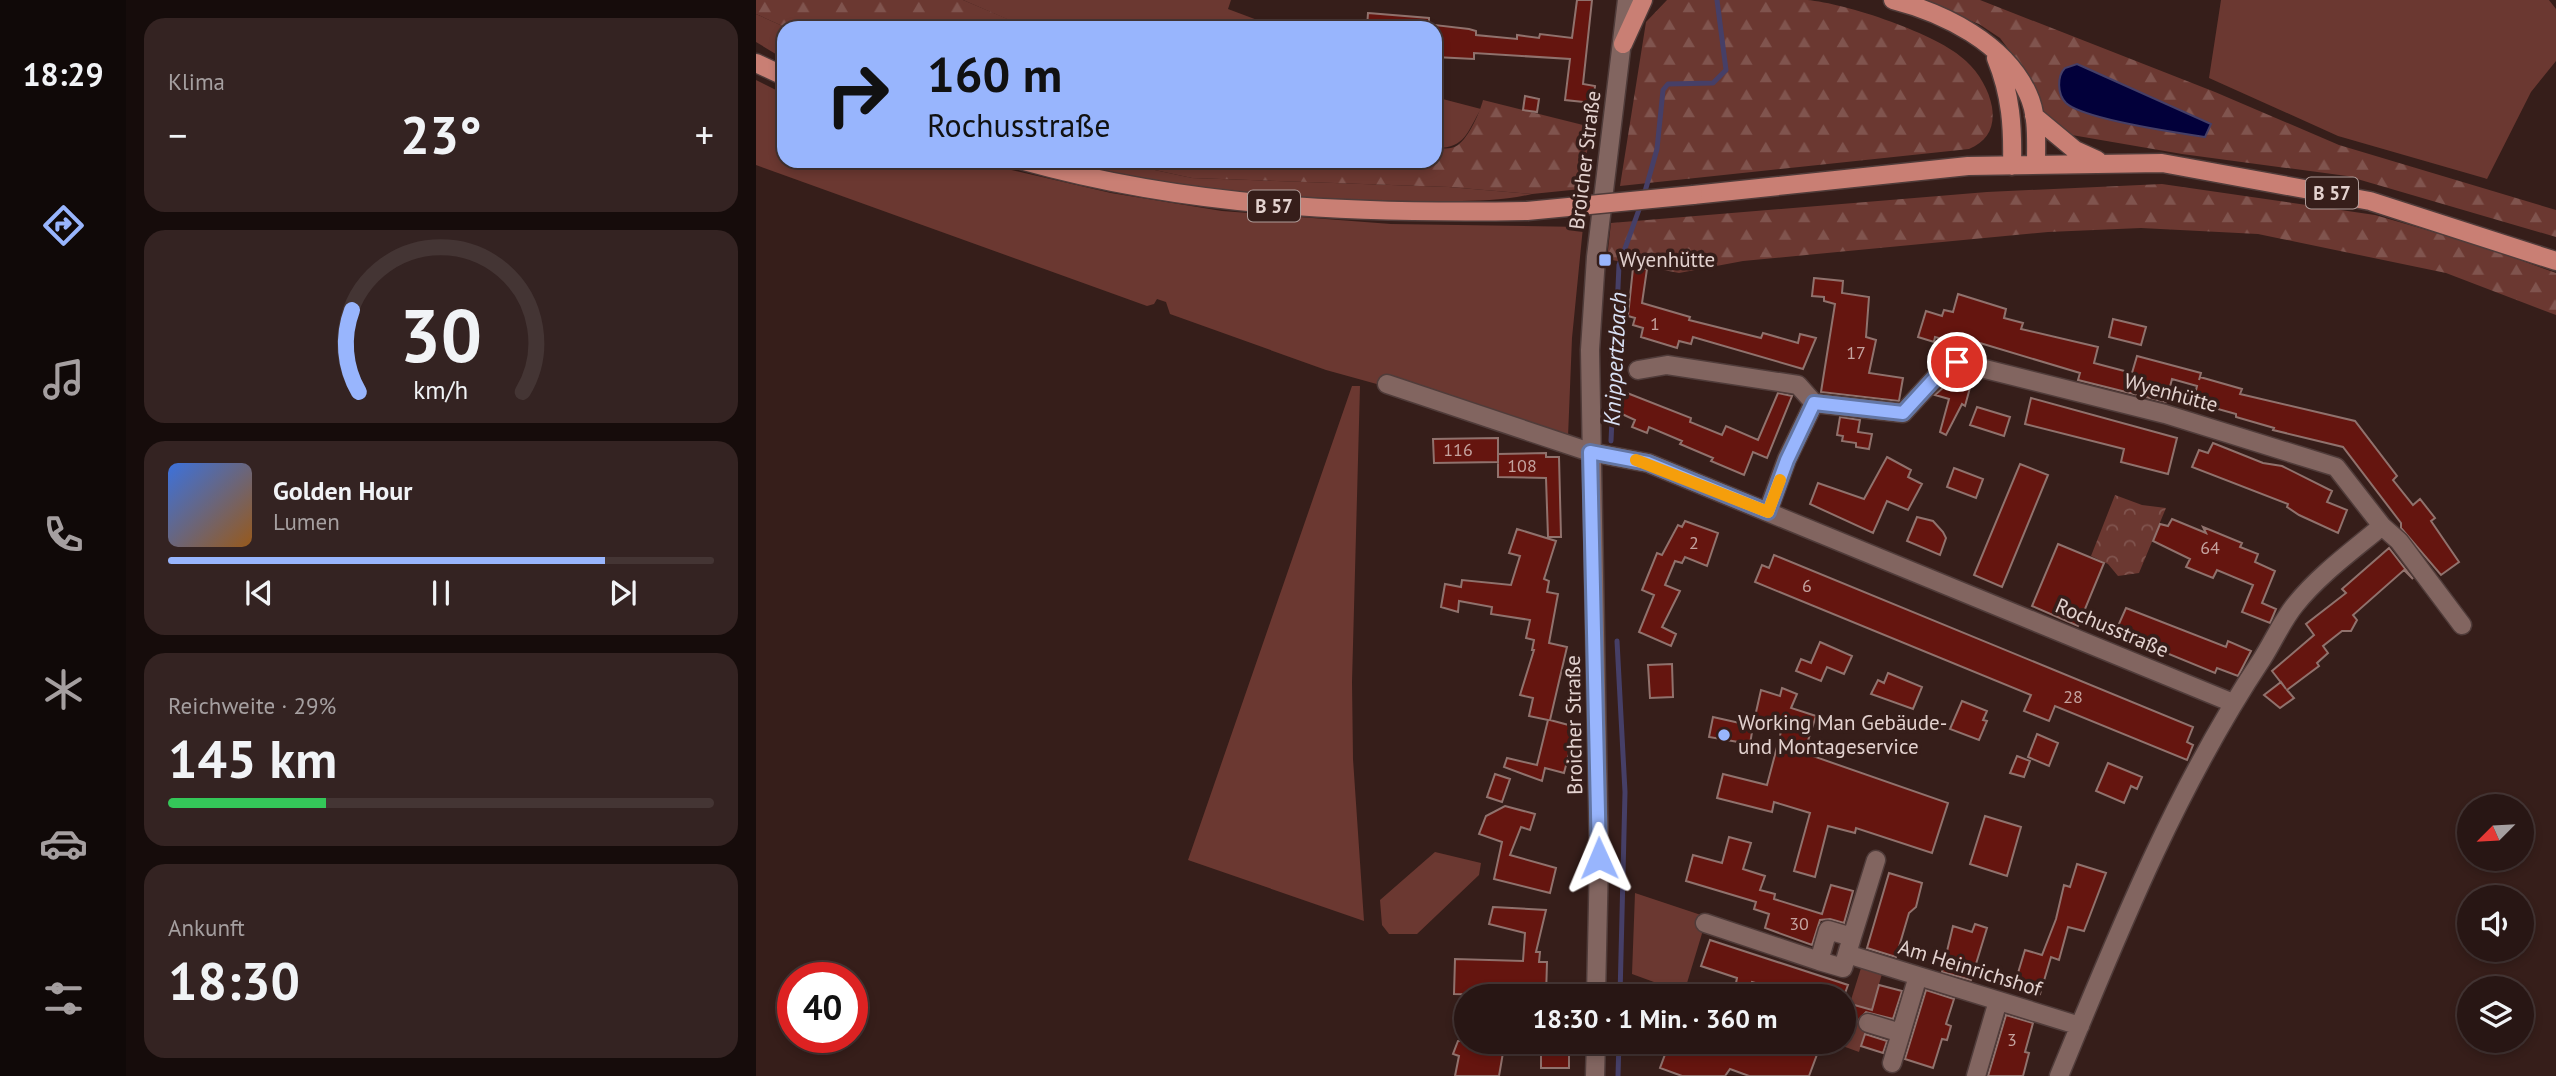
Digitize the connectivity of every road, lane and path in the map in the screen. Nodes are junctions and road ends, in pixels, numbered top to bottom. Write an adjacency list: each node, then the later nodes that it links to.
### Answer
1 (1628, 0): 4 (street, Broicher Straße)
2 (1643, 0): 4 (main road)
3 (1893, 0): 5 (main road)
4 (1623, 44): 17 (street, Broicher Straße)
5 (1992, 49): 8 (main road); 11 (main road)
6 (757, 64): 7 (main road)
7 (777, 73)
8 (2034, 116): 9 (main road); 10 (main road)
9 (2101, 162): 10 (main road, B 57); 13 (main road, B 57)
10 (2036, 164): 11 (main road, B 57)
11 (2012, 166): 12 (main road, B 57, bridge)
12 (1056, 168)
13 (2556, 261)
14 (1638, 370): 16 (street)
15 (1387, 384): 17 (street)
16 (1814, 403): 18 (street); 19 (street, Wyenhütte)
17 (1590, 452): 18 (street, Rochusstraße); 27 (street, Broicher Straße)
18 (1768, 512): 21 (street, Rochusstraße)
19 (2382, 526): 20 (street, Wyenhütte); 21 (street)
20 (2462, 625)
21 (2233, 703): 30 (street)
22 (1876, 860): 24 (street)
23 (1705, 923): 25 (street)
24 (1849, 945): 25 (street); 25 (street, Am Heinrichshof); 26 (street, Am Heinrichshof)
25 (1819, 961)
26 (1918, 976): 28 (street, Am Heinrichshof); 31 (street)
27 (1596, 984)
28 (1998, 1000): 30 (street, Am Heinrichshof); 35 (street)
29 (1868, 1023): 31 (street)
30 (2080, 1026): 36 (street)
31 (1901, 1033): 33 (street)
32 (1596, 1054): 34 (street)
33 (1892, 1063)
34 (1595, 1076)
35 (1976, 1076)
36 (2059, 1076)

